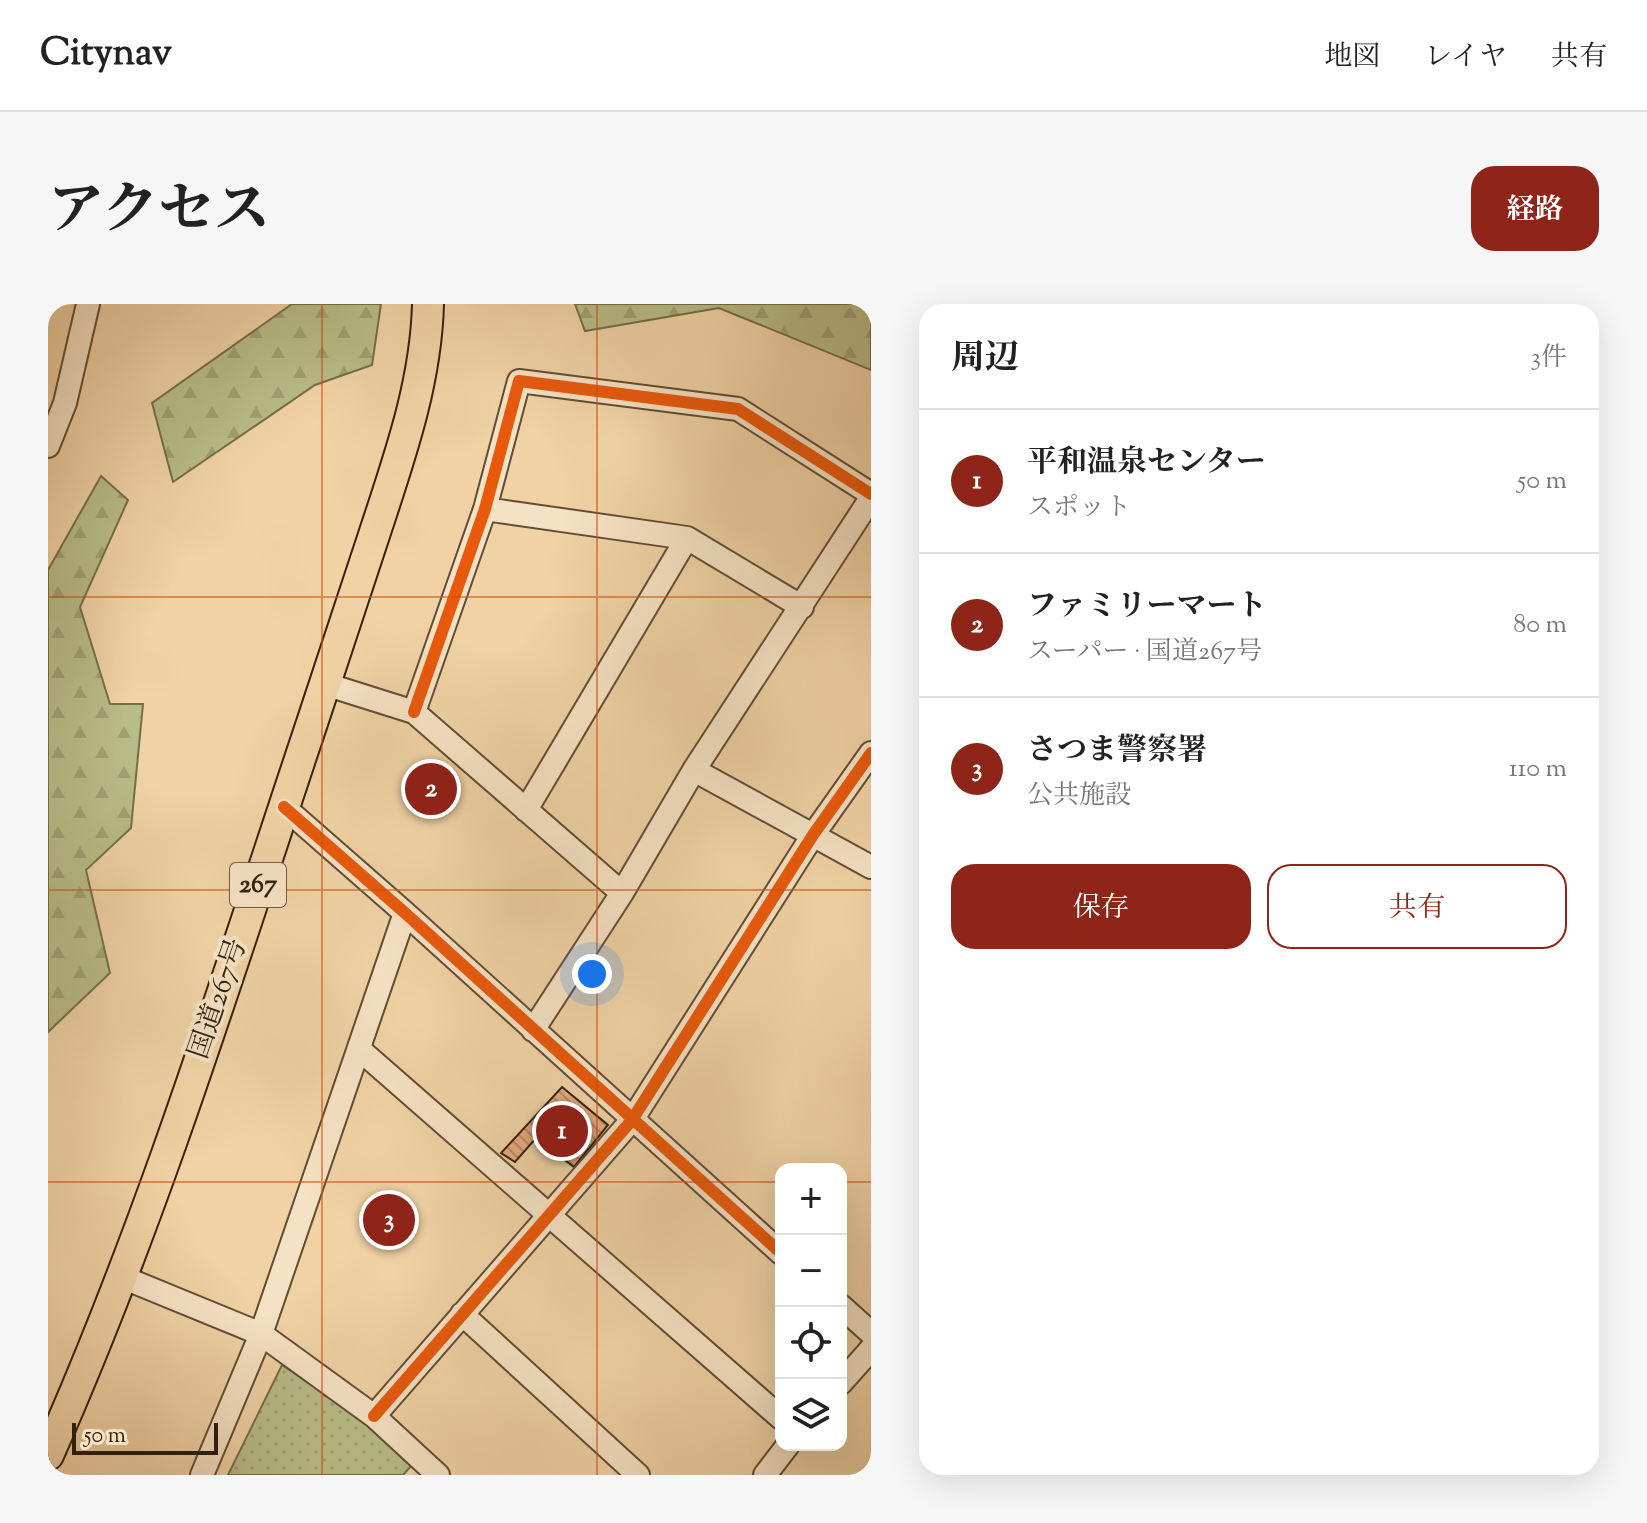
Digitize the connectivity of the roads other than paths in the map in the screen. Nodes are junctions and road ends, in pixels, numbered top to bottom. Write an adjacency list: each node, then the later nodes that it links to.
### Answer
1 (88, 304): 3 (street)
2 (428, 304): 8 (highway, 国道267号 / 267)
3 (48, 446)
4 (871, 496): 5 (street); 7 (street)
5 (485, 509): 6 (street); 9 (street)
6 (687, 538): 7 (street); 13 (street)
7 (802, 607): 11 (street)
8 (325, 684): 9 (street); 12 (highway, 国道267号 / 267)
9 (414, 712): 13 (street)
10 (871, 753): 14 (street)
11 (694, 770): 14 (street); 16 (street)
12 (284, 807): 17 (street); 23 (highway, 国道267号 / 267)
13 (526, 810): 16 (street)
14 (813, 835): 15 (street); 20 (street)
15 (871, 867)
16 (622, 893): 18 (street)
17 (405, 913): 18 (street); 19 (street)
18 (533, 1030): 20 (street)
19 (359, 1049): 21 (street); 27 (street)
20 (632, 1120): 21 (street); 22 (street)
21 (551, 1216): 25 (street); 30 (street)
22 (775, 1248)
23 (122, 1277): 27 (street); 33 (highway, 国道267号 / 267)
24 (842, 1307): 26 (street)
25 (462, 1314): 31 (street); 36 (street)
26 (871, 1333)
27 (261, 1334): 31 (street); 35 (street)
28 (871, 1349): 29 (street)
29 (845, 1379)
30 (775, 1413)
31 (374, 1416): 34 (street)
32 (783, 1451): 37 (street)
33 (48, 1455)
34 (426, 1471)
35 (202, 1475)
36 (638, 1475)
37 (765, 1475)

